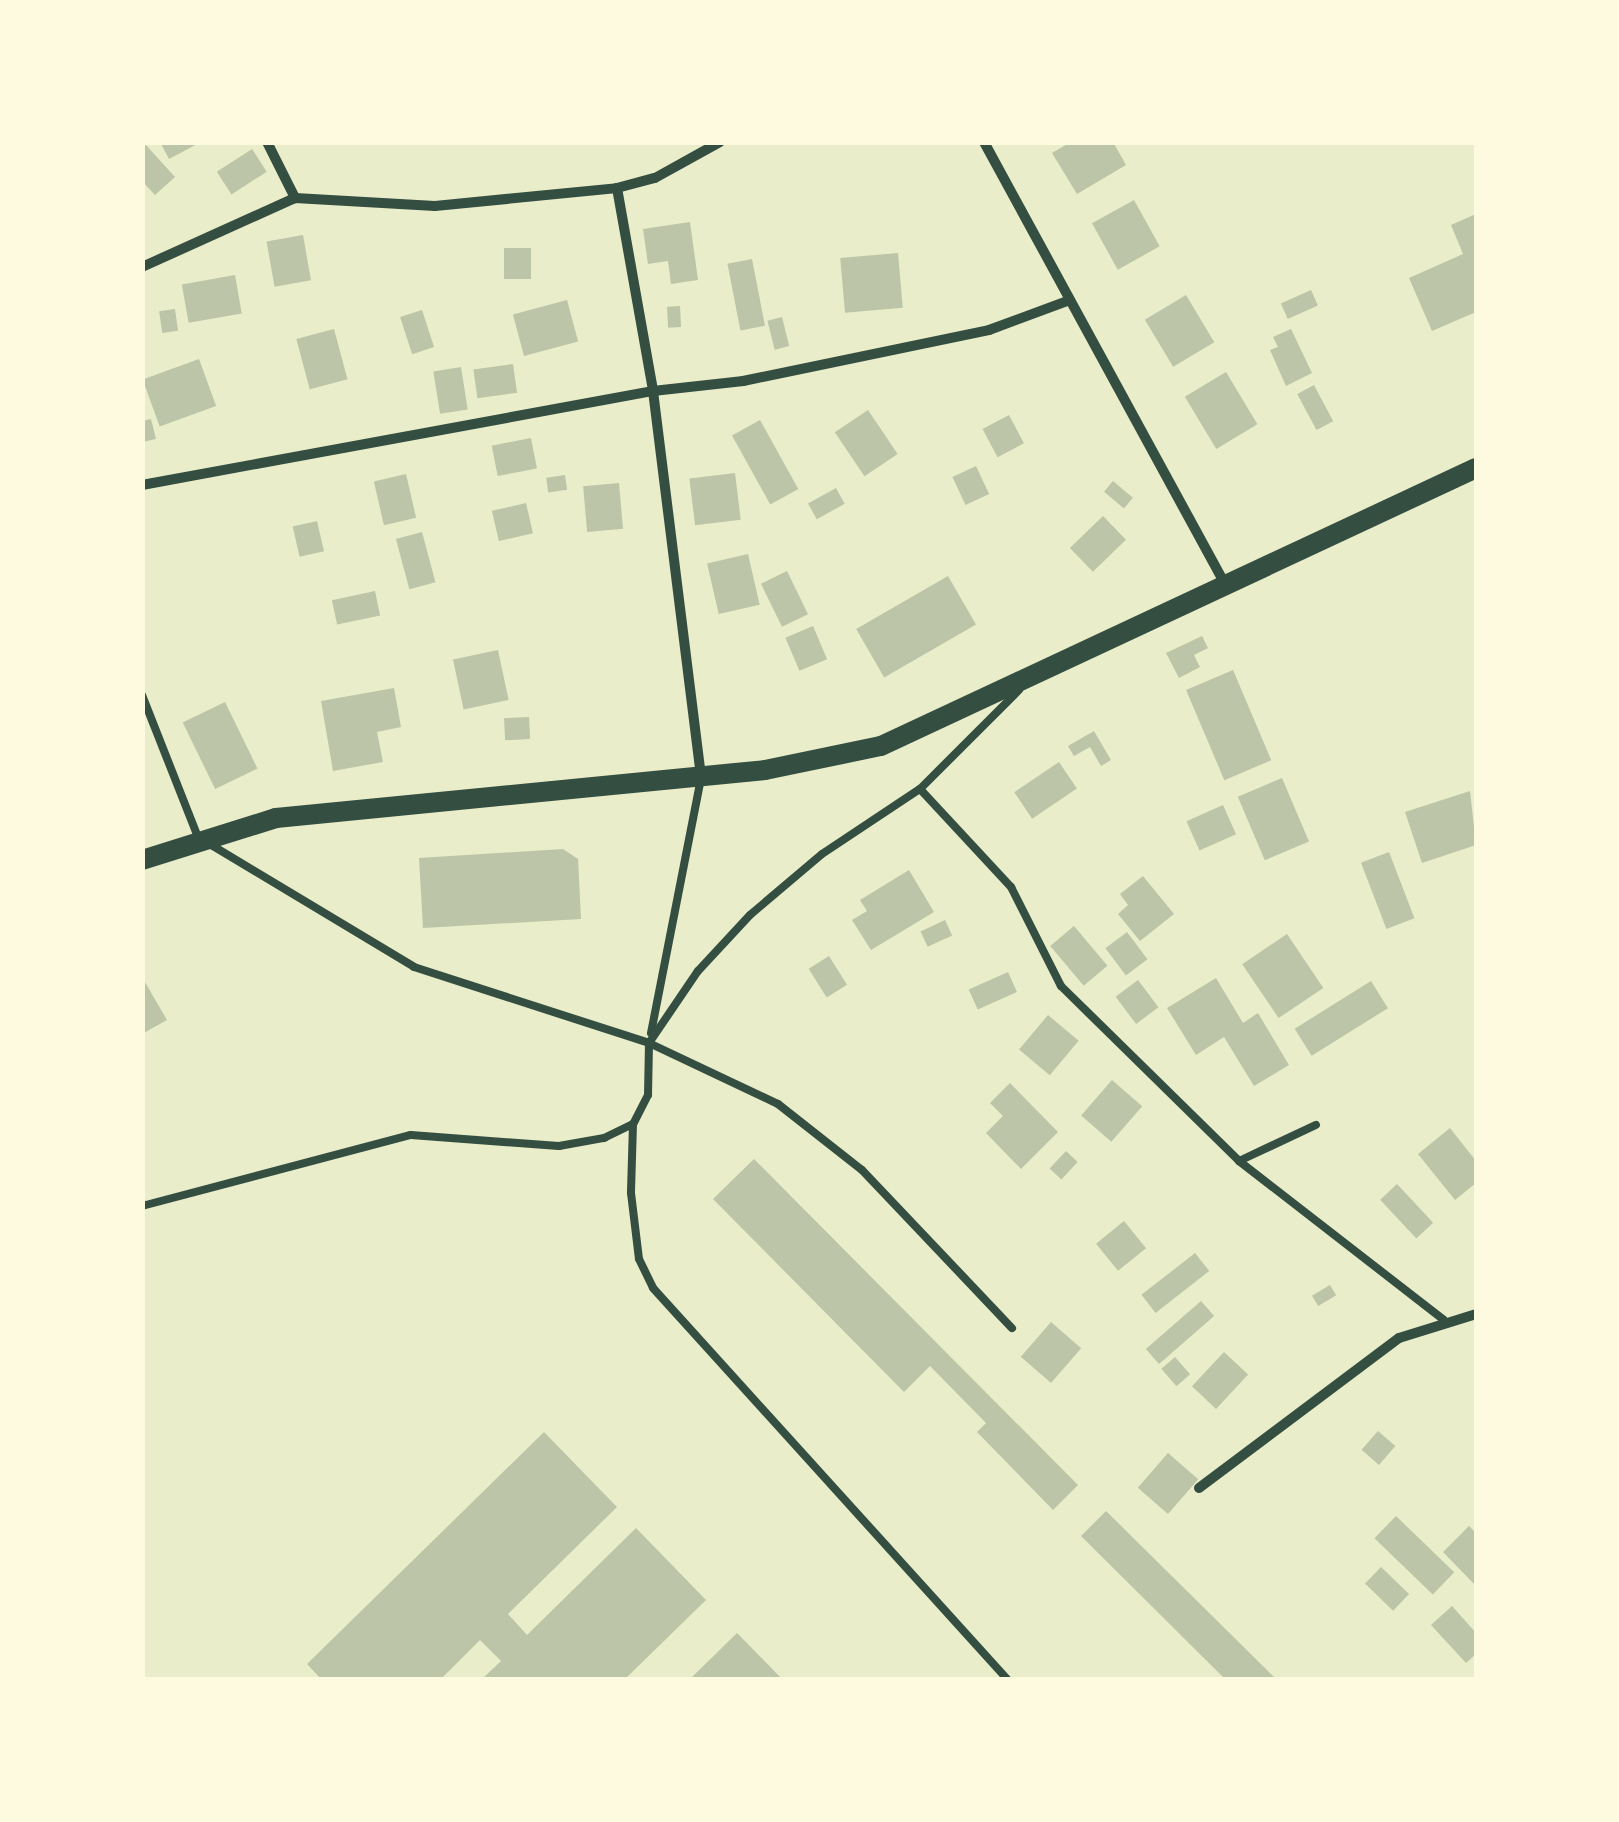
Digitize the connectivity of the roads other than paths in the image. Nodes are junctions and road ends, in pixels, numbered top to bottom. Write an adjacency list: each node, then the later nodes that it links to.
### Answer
1 (268, 142): 5 (street)
2 (720, 142): 4 (street)
3 (984, 142): 7 (street)
4 (616, 188): 5 (street); 8 (street)
5 (295, 198): 6 (street)
6 (142, 267)
7 (1070, 300): 8 (street); 11 (street)
8 (653, 391): 10 (street); 14 (street)
9 (1476, 468): 11 (main road)
10 (142, 485)
11 (1226, 585): 12 (main road)
12 (1026, 683): 14 (main road); 15 (lane)
13 (142, 694): 16 (lane)
14 (701, 774): 16 (main road); 18 (lane)
15 (920, 789): 18 (lane); 21 (lane)
16 (198, 837): 17 (main road); 18 (lane)
17 (142, 860)
18 (649, 1042): 19 (lane); 25 (lane)
19 (634, 1124): 22 (lane); 27 (lane)
20 (1316, 1125): 21 (lane)
21 (1239, 1161): 24 (lane)
22 (142, 1206)
23 (1476, 1314): 24 (street)
24 (1444, 1320): 26 (street)
25 (1012, 1328)
26 (1199, 1488)
27 (1008, 1680)

